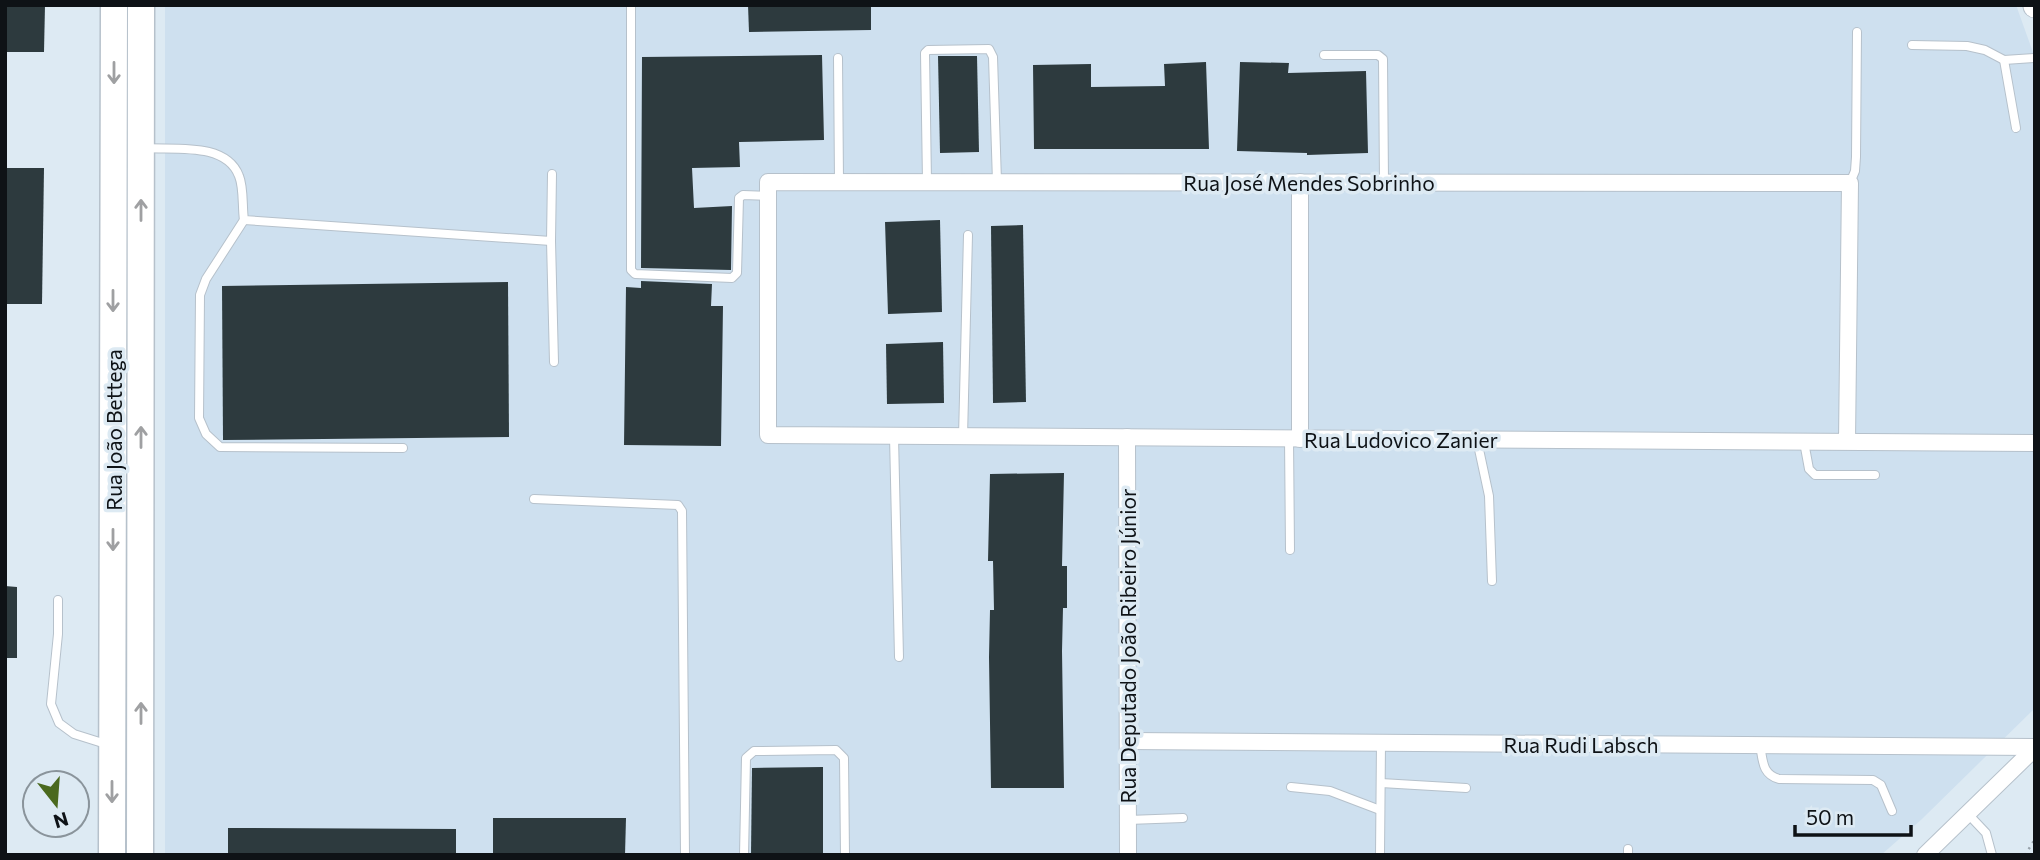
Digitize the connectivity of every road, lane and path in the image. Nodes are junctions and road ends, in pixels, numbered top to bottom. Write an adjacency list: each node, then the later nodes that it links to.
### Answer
1 (114, 5): 33 (main road, Rua João Bettega, one-way to 33)
2 (141, 5): 11 (main road, Rua João Bettega)
3 (631, 5): 19 (lane)
4 (1857, 32): 18 (lane)
5 (1912, 46): 9 (lane)
6 (1324, 55): 17 (lane)
7 (838, 58): 13 (lane)
8 (2035, 58): 9 (lane)
9 (2004, 60): 10 (lane)
10 (2016, 128)
11 (141, 148): 20 (lane); 34 (main road, Rua João Bettega, one-way to 11)
12 (552, 174): 22 (lane)
13 (839, 182): 14 (street, Rua José Mendes Sobrinho); 19 (street, Rua José Mendes Sobrinho)
14 (927, 182): 15 (street, Rua José Mendes Sobrinho); 15 (lane)
15 (997, 182): 16 (street, Rua José Mendes Sobrinho)
16 (1300, 182): 17 (street, Rua José Mendes Sobrinho); 27 (street)
17 (1384, 182): 18 (street, Rua José Mendes Sobrinho)
18 (1850, 183): 30 (street)
19 (768, 188): 24 (street, Rua Ludovico Zanier)
20 (244, 220): 22 (lane); 32 (lane)
21 (968, 235): 25 (lane)
22 (551, 241): 23 (lane)
23 (554, 362)
24 (894, 436): 25 (street, Rua Ludovico Zanier); 42 (lane)
25 (963, 436): 26 (street, Rua Ludovico Zanier)
26 (1127, 438): 27 (street, Rua Ludovico Zanier); 43 (street, Rua Deputado João Ribeiro Júnior)
27 (1294, 439): 28 (street, Rua Ludovico Zanier); 39 (lane)
28 (1477, 440): 29 (street, Rua Ludovico Zanier); 40 (lane)
29 (1804, 442): 30 (street, Rua Ludovico Zanier); 35 (lane)
30 (1847, 442): 31 (street, Rua Ludovico Zanier)
31 (2035, 443)
32 (404, 448)
33 (113, 471): 34 (main road); 37 (main road, Rua João Bettega)
34 (141, 471): 38 (main road, Rua João Bettega)
35 (1875, 475)
36 (534, 499): 59 (lane)
37 (113, 506): 38 (main road); 46 (main road, Rua João Bettega, one-way to 46)
38 (141, 506): 58 (main road, Rua João Bettega, one-way to 38)
39 (1290, 550)
40 (1492, 581)
41 (58, 600): 46 (lane)
42 (899, 657)
43 (1128, 741): 44 (street, Rua Rudi Labsch); 55 (street, Rua Deputado João Ribeiro Júnior)
44 (1381, 743): 45 (street, Rua Rudi Labsch); 48 (lane)
45 (1760, 745): 47 (street, Rua Rudi Labsch); 52 (lane)
46 (112, 746): 57 (main road, Rua João Bettega, one-way to 57)
47 (2035, 748): 53 (street)
48 (1381, 783): 50 (lane); 51 (lane)
49 (1291, 787): 51 (lane)
50 (1466, 788)
51 (1380, 810): 63 (lane)
52 (1892, 811)
53 (1968, 814): 64 (street); 65 (lane)
54 (1183, 818): 55 (lane)
55 (1128, 820): 62 (street, Rua Deputado João Ribeiro Júnior)
56 (2035, 839): 66 (path)
57 (112, 855)
58 (140, 855)
59 (685, 855)
60 (744, 855): 61 (lane)
61 (845, 855)
62 (1128, 855)
63 (1380, 855)
64 (1925, 855)
65 (1992, 855)
66 (2025, 855)

